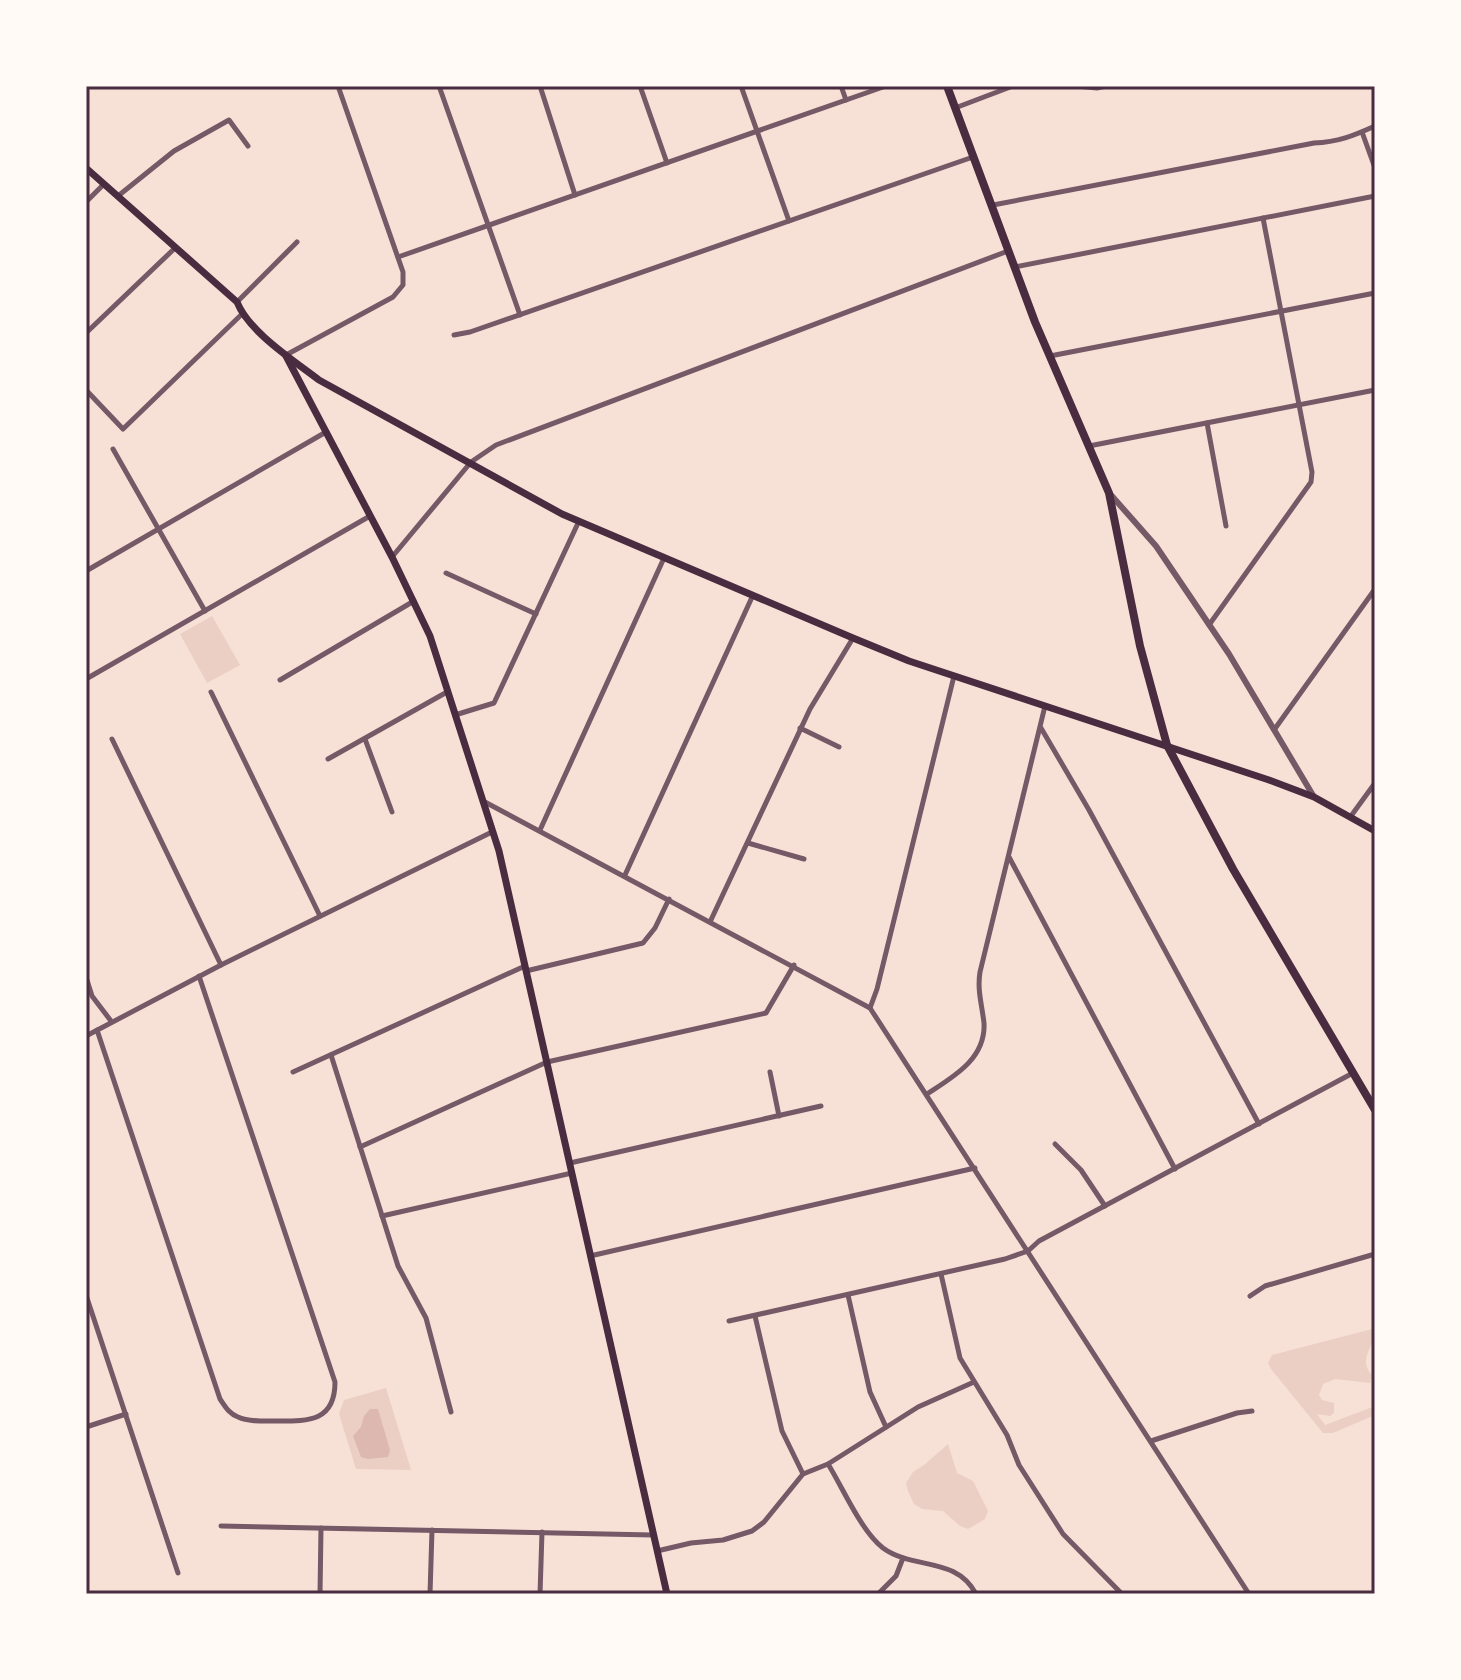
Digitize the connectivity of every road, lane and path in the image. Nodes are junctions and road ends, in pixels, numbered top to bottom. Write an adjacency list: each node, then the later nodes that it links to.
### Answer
1 (338, 86): 34 (street)
2 (439, 86): 30 (street)
3 (540, 86): 23 (street)
4 (640, 86): 19 (street)
5 (741, 86): 15 (street)
6 (841, 86): 12 (street)
7 (886, 86): 12 (street)
8 (947, 86): 13 (main road)
9 (1013, 86): 13 (street)
10 (1077, 86): 11 (street)
11 (1106, 86)
12 (846, 100): 15 (street)
13 (955, 108): 18 (main road)
14 (1375, 126): 16 (street)
15 (756, 131): 19 (street); 29 (street)
16 (1362, 132): 21 (street); 27 (street)
17 (248, 146): 24 (street)
18 (974, 156): 27 (main road); 29 (street)
19 (667, 163): 23 (street)
20 (86, 168): 22 (main road)
21 (1375, 168)
22 (104, 184): 24 (main road); 26 (street)
23 (575, 195): 30 (street)
24 (118, 196): 32 (main road)
25 (1375, 196): 28 (street)
26 (86, 202)
27 (993, 205): 33 (main road)
28 (1263, 218): 35 (street); 38 (street)
29 (789, 221): 40 (street)
30 (488, 225): 34 (street); 40 (street)
31 (297, 242): 37 (street)
32 (175, 248): 37 (main road); 41 (street)
33 (1009, 251): 35 (main road); 52 (street)
34 (398, 257): 43 (street)
35 (1015, 267): 44 (main road)
36 (1375, 295): 38 (street)
37 (237, 302): 39 (main road)
38 (1281, 311): 44 (street); 47 (street)
39 (242, 314): 43 (main road); 45 (street)
40 (520, 315): 42 (street)
41 (86, 333)
42 (454, 335)
43 (286, 355): 49 (main road); 52 (main road)
44 (1050, 356): 50 (main road)
45 (86, 390)
46 (1375, 390): 47 (street)
47 (1299, 405): 48 (street); 67 (street)
48 (1207, 423): 50 (street); 56 (street)
49 (326, 432): 54 (main road); 57 (street)
50 (1089, 446): 53 (main road)
51 (113, 449): 57 (street)
52 (471, 462): 55 (main road); 58 (street)
53 (1109, 493): 67 (street); 81 (main road)
54 (370, 516): 58 (main road); 65 (street)
55 (579, 521): 59 (main road); 66 (street)
56 (1226, 526)
57 (158, 529): 60 (street); 65 (street)
58 (392, 557): 64 (main road)
59 (664, 558): 63 (main road); 89 (street)
60 (86, 571)
61 (446, 573): 66 (street)
62 (1375, 589): 78 (street)
63 (753, 595): 68 (main road); 95 (street)
64 (414, 601): 71 (street); 73 (main road)
65 (205, 611): 70 (street)
66 (536, 614): 75 (street)
67 (1209, 625): 78 (street)
68 (853, 638): 69 (main road); 76 (street)
69 (954, 676): 74 (main road); 104 (street)
70 (86, 679)
71 (280, 680)
72 (211, 692): 97 (street)
73 (447, 692): 75 (main road); 80 (street)
74 (1045, 705): 77 (street); 81 (main road)
75 (455, 715): 86 (main road)
76 (800, 728): 82 (street); 92 (street)
77 (1041, 728): 93 (street); 117 (street)
78 (1274, 730): 85 (street)
79 (112, 739): 99 (street)
80 (365, 739): 83 (street); 87 (street)
81 (1167, 745): 85 (main road); 112 (main road)
82 (839, 747)
83 (328, 759)
84 (1375, 783): 88 (street)
85 (1314, 797): 88 (main road)
86 (483, 801): 89 (street); 91 (main road)
87 (392, 812)
88 (1351, 816): 90 (main road)
89 (540, 830): 95 (street)
90 (1375, 831)
91 (493, 832): 97 (street); 101 (main road)
92 (748, 843): 94 (street); 98 (street)
93 (1009, 857): 113 (street); 122 (street)
94 (804, 859)
95 (625, 875): 96 (street)
96 (669, 899): 98 (street); 101 (street)
97 (320, 916): 99 (street)
98 (710, 922): 100 (street)
99 (221, 965): 102 (street)
100 (794, 965): 104 (street); 109 (street)
101 (526, 968): 108 (street); 109 (main road)
102 (199, 976): 105 (street); 106 (street)
103 (86, 977): 105 (street)
104 (870, 1008): 113 (street)
105 (111, 1021): 106 (street)
106 (97, 1030): 107 (street)
107 (86, 1036)
108 (331, 1055): 110 (street); 119 (street)
109 (547, 1062): 119 (street); 120 (main road)
110 (293, 1072)
111 (770, 1072): 116 (street)
112 (1353, 1073): 115 (main road); 117 (street)
113 (927, 1094): 121 (street)
114 (821, 1106): 116 (street)
115 (1375, 1110)
116 (779, 1116): 120 (street)
117 (1259, 1124): 122 (street)
118 (1055, 1144): 124 (street)
119 (360, 1147): 125 (street)
120 (570, 1163): 123 (main road)
121 (975, 1168): 126 (street); 128 (street)
122 (1175, 1169): 124 (street)
123 (572, 1173): 125 (street); 128 (main road)
124 (1105, 1206): 126 (street)
125 (382, 1216): 137 (street)
126 (1028, 1251): 129 (street); 141 (street)
127 (1375, 1254): 132 (street)
128 (590, 1256): 148 (main road)
129 (941, 1274): 131 (street); 135 (street)
130 (86, 1295): 138 (street)
131 (848, 1295): 133 (street); 140 (street)
132 (1250, 1296)
133 (755, 1316): 134 (street); 143 (street)
134 (729, 1321)
135 (974, 1382): 140 (street); 158 (street)
136 (1252, 1411): 141 (street)
137 (451, 1412)
138 (126, 1414): 139 (street); 151 (street)
139 (86, 1427)
140 (886, 1427): 142 (street)
141 (1151, 1441): 159 (street)
142 (828, 1464): 143 (street); 150 (street)
143 (803, 1474): 149 (street)
144 (221, 1526): 145 (street)
145 (321, 1528): 146 (street); 152 (street)
146 (432, 1530): 147 (street); 153 (street)
147 (542, 1532): 148 (street); 154 (street)
148 (653, 1535): 149 (main road)
149 (657, 1551): 155 (main road)
150 (903, 1558): 156 (street); 157 (street)
151 (178, 1573)
152 (320, 1594)
153 (430, 1594)
154 (540, 1594)
155 (667, 1594)
156 (878, 1594)
157 (976, 1594)
158 (1121, 1594)
159 (1249, 1594)

